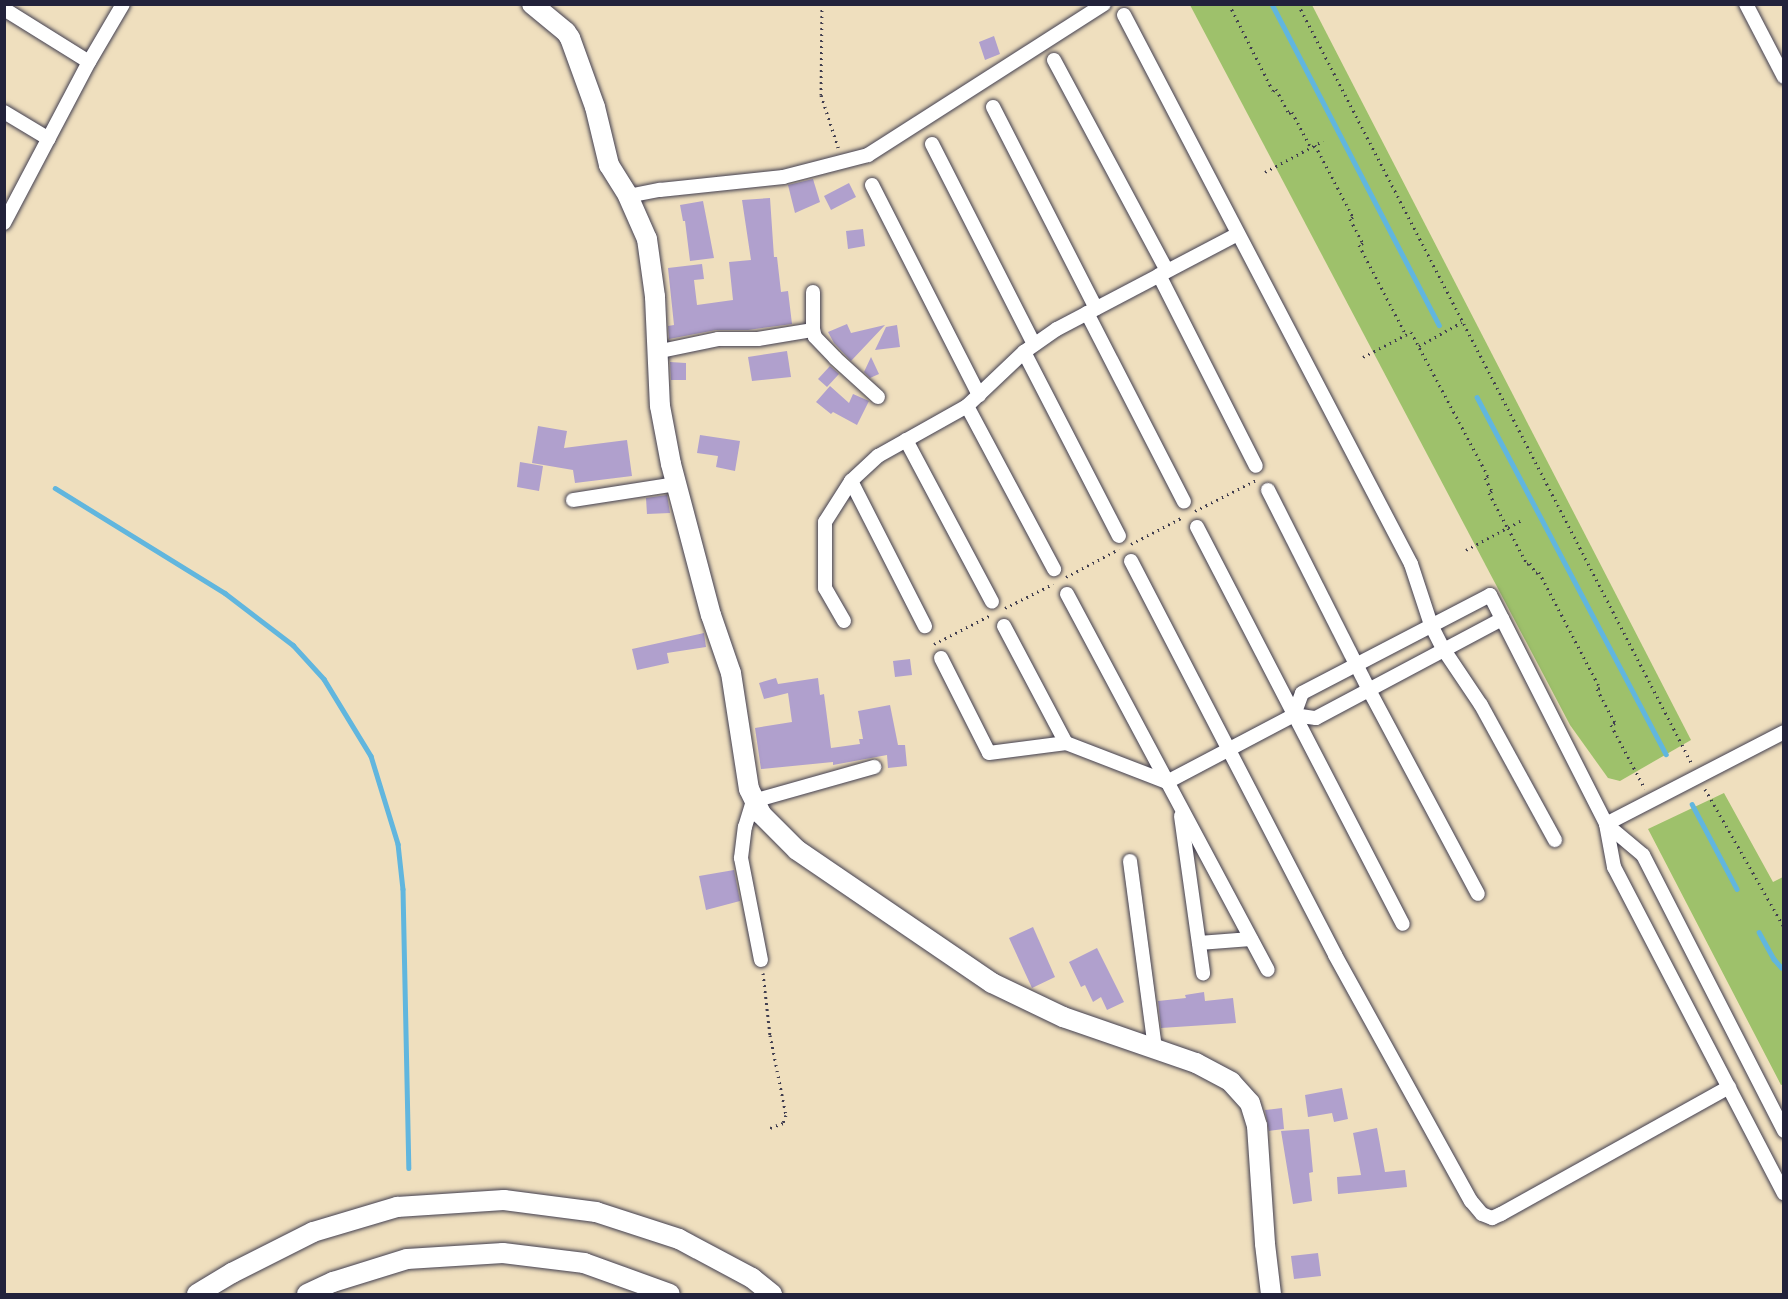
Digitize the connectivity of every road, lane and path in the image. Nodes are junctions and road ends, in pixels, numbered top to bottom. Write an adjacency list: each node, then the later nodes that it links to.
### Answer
1 (123, 4): 11 (street)
2 (532, 4): 22 (street)
3 (822, 4): 19 (path)
4 (1104, 4): 19 (street)
5 (1228, 4): 18 (path)
6 (1298, 4): 29 (path)
7 (1746, 4): 12 (street)
8 (4, 9): 11 (street)
9 (1124, 15): 25 (street)
10 (1054, 60): 26 (street)
11 (89, 62): 15 (street)
12 (1784, 77)
13 (993, 106): 28 (street)
14 (4, 112): 15 (street)
15 (49, 139): 23 (street)
16 (1323, 141): 18 (path)
17 (932, 144): 33 (street)
18 (1313, 147): 20 (path); 31 (path)
19 (843, 163): 22 (street)
20 (1265, 172)
21 (872, 185): 36 (street)
22 (628, 196): 34 (street)
23 (9, 203): 24 (street)
24 (4, 223)
25 (1238, 234): 26 (street); 57 (street)
26 (1163, 273): 28 (street); 40 (street)
27 (813, 292): 30 (street)
28 (1092, 311): 33 (street); 45 (street)
29 (1463, 322): 32 (path); 70 (path)
30 (813, 330): 34 (street); 37 (street)
31 (1406, 334): 32 (path); 35 (path)
32 (1419, 346): 48 (path)
33 (1029, 348): 36 (street); 49 (street)
34 (656, 352): 42 (street)
35 (1363, 357)
36 (978, 395): 38 (street)
37 (878, 397)
38 (967, 406): 39 (street); 52 (street)
39 (906, 440): 41 (street); 54 (street)
40 (1259, 471): 60 (path)
41 (851, 481): 56 (street); 58 (street)
42 (676, 484): 44 (street); 72 (street)
43 (1268, 490): 63 (street)
44 (573, 500)
45 (1184, 502)
46 (1522, 520): 48 (path)
47 (1197, 527): 65 (street)
48 (1508, 528): 50 (path); 73 (path)
49 (1119, 536)
50 (1466, 550)
51 (1131, 561): 68 (street)
52 (1054, 569)
53 (1067, 594): 71 (street)
54 (992, 602)
55 (1502, 619): 57 (street); 61 (street); 75 (street)
56 (844, 621)
57 (1431, 625): 61 (street); 63 (street)
58 (925, 626): 60 (path)
59 (1004, 626): 67 (street)
60 (934, 644): 62 (path)
61 (1444, 650): 64 (street); 76 (street)
62 (941, 658): 67 (street)
63 (1356, 664): 64 (street); 65 (street)
64 (1369, 690): 65 (street); 78 (street)
65 (1294, 715): 68 (street); 79 (street)
66 (1784, 732): 70 (street)
67 (1066, 743): 71 (street)
68 (1228, 749): 71 (street); 87 (street)
69 (874, 767): 72 (street)
70 (1698, 776): 73 (street); 80 (path)
71 (1167, 782): 74 (street)
72 (753, 801): 83 (street); 86 (street)
73 (1651, 801): 75 (street)
74 (1180, 806): 81 (street); 82 (street)
75 (1606, 824): 87 (street); 89 (street)
76 (1555, 840)
77 (1130, 861): 86 (street)
78 (1478, 894)
79 (1403, 924)
80 (1784, 927)
81 (1251, 939): 82 (street); 84 (street)
82 (1199, 943): 85 (street)
83 (761, 960): 88 (path)
84 (1268, 970)
85 (1203, 973)
86 (1155, 1048): 95 (street)
87 (1729, 1087): 90 (street)
88 (767, 1129)
89 (1784, 1131)
90 (1784, 1193)
91 (197, 1294): 94 (street)
92 (307, 1294): 93 (street)
93 (670, 1294)
94 (772, 1294)
95 (1271, 1294)

